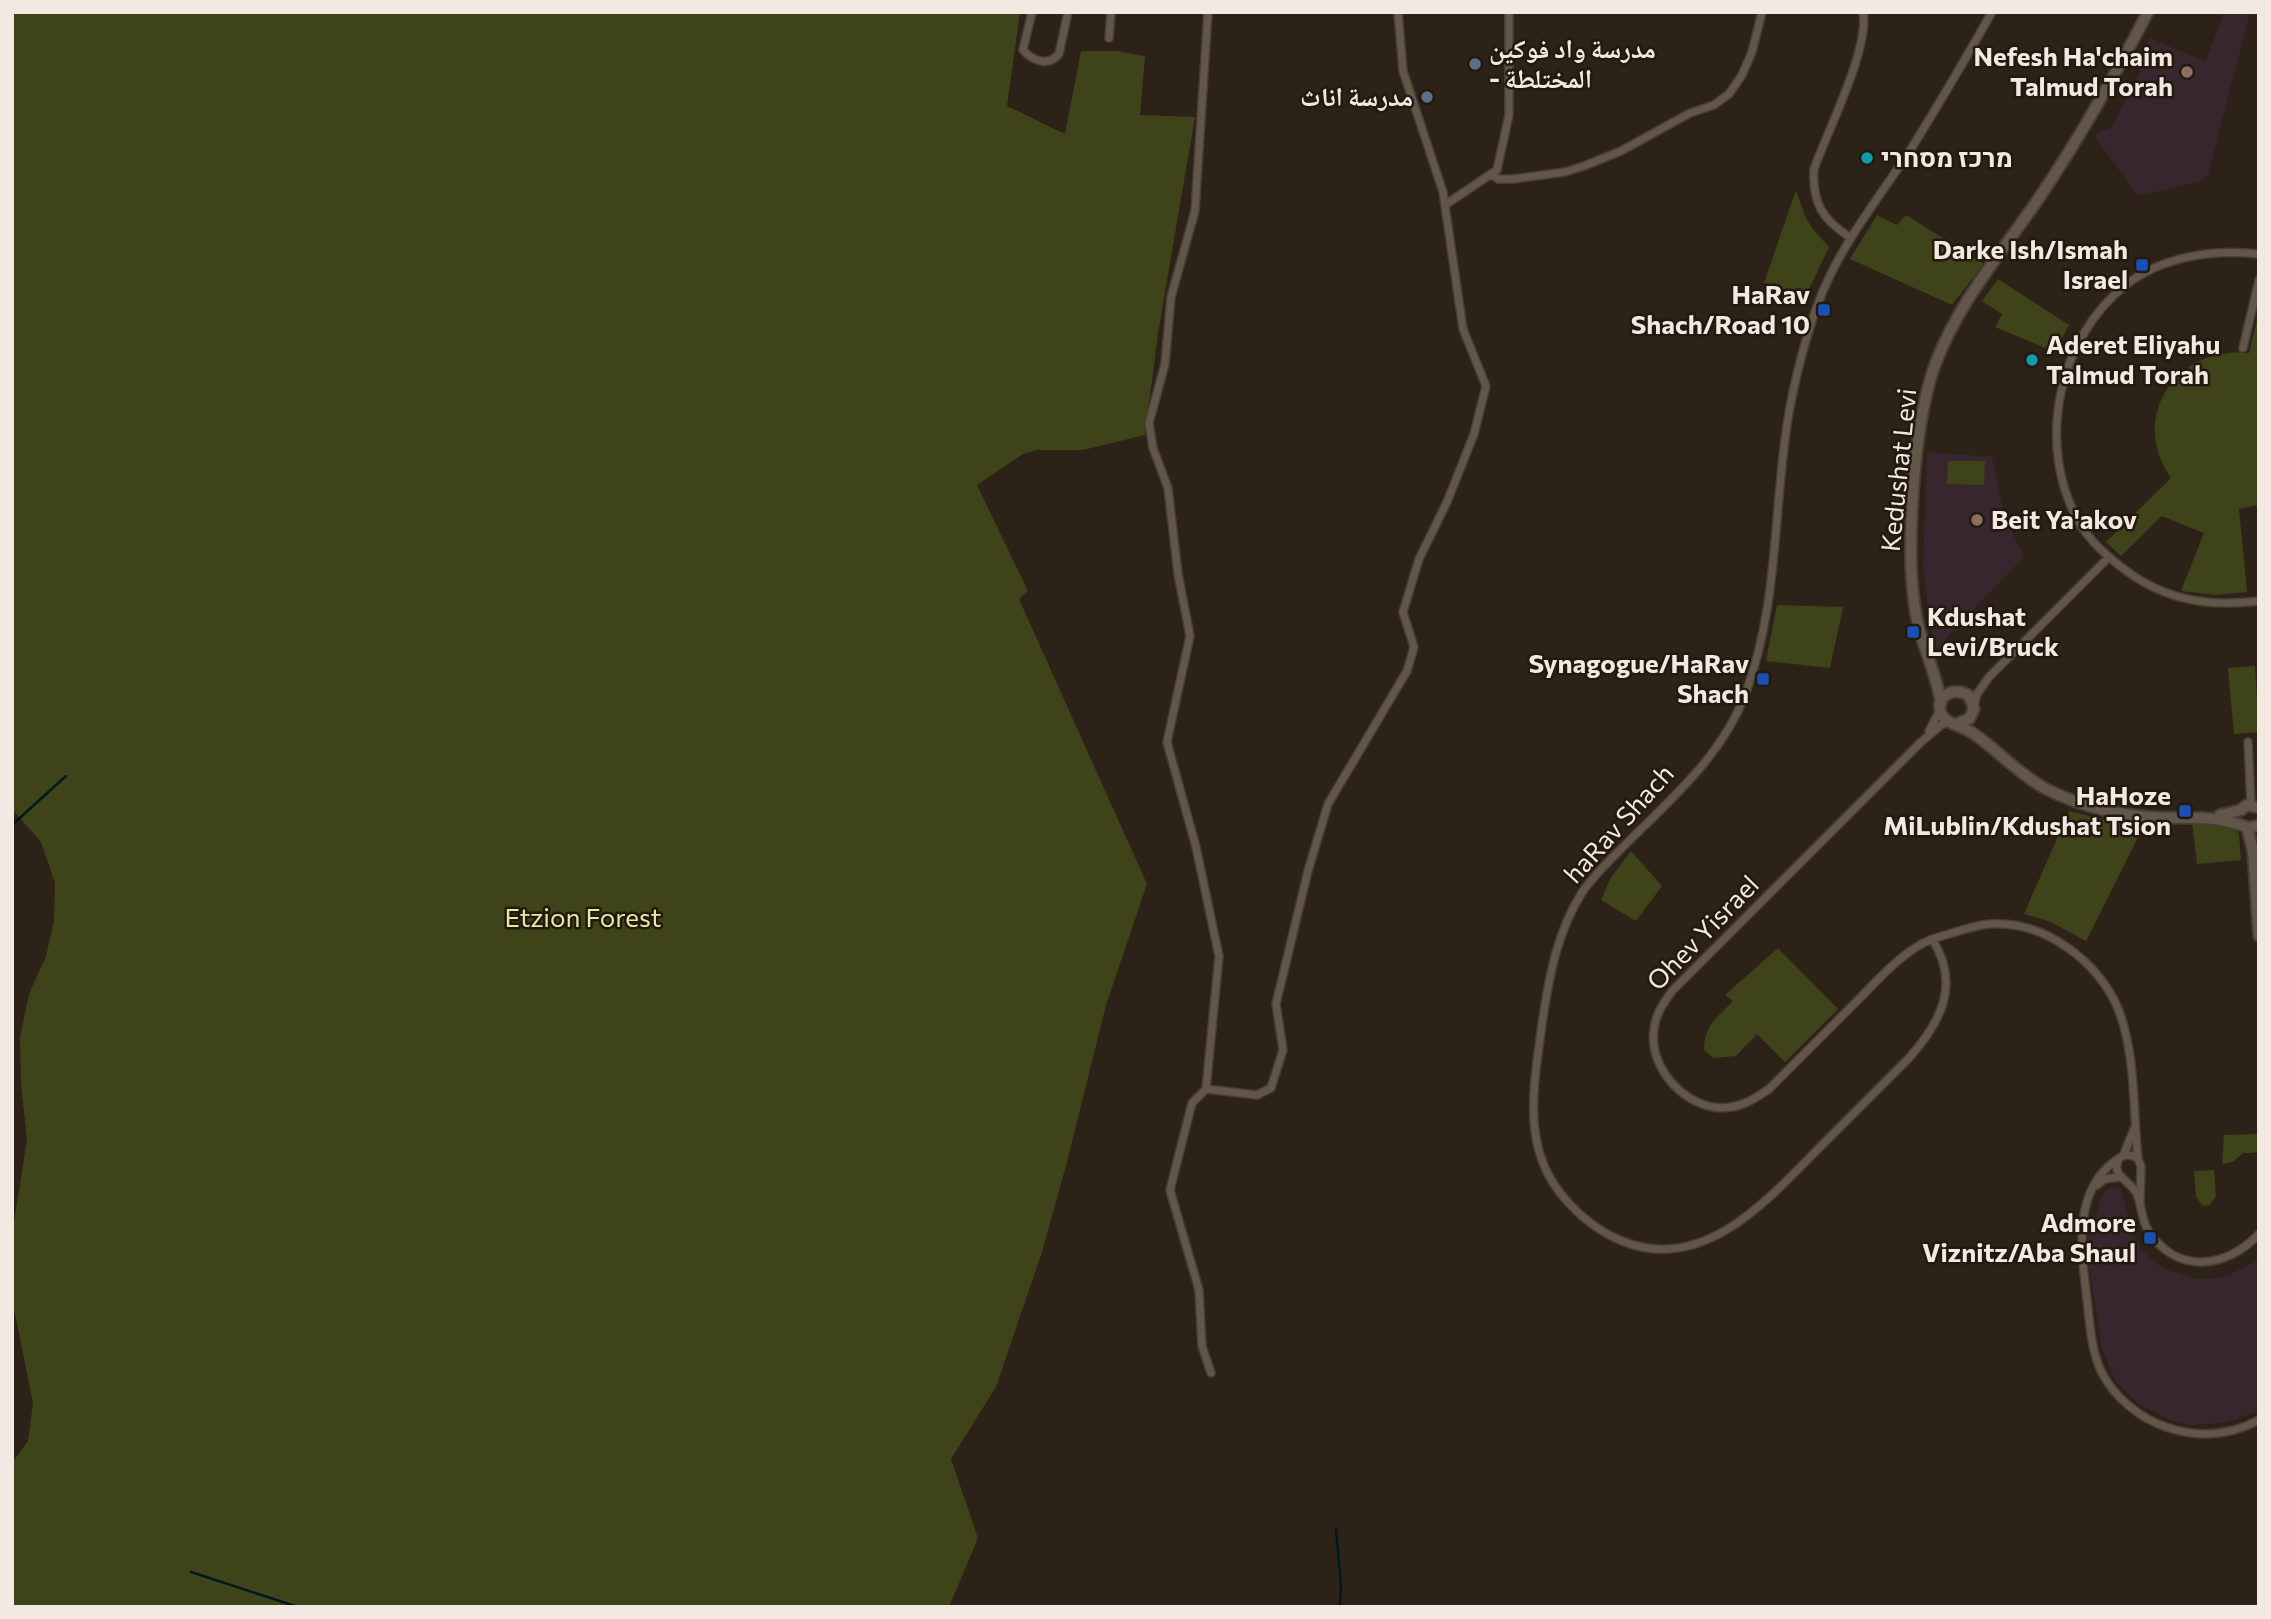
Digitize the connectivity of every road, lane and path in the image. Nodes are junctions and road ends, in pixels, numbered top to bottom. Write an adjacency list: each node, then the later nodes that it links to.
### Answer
1 (1032, 12): 2 (street)
2 (1068, 12)
3 (1111, 12): 11 (street)
4 (1208, 12): 34 (street)
5 (1398, 12): 13 (street)
6 (1509, 12): 12 (street)
7 (1762, 12): 12 (street)
8 (1863, 12): 14 (street)
9 (1992, 12): 14 (street, haRav Shach)
10 (2148, 12): 20 (street, Kedushat Levi)
11 (1109, 38)
12 (1491, 174): 13 (street)
13 (1445, 205): 34 (street)
14 (1851, 238): 33 (street, haRav Shach)
15 (2259, 254): 18 (street)
16 (2259, 280): 17 (street)
17 (2244, 348)
18 (2108, 558): 19 (street); 21 (street)
19 (2259, 601)
20 (1929, 656): 22 (street, Kedushat Levi); 23 (street, Kedushat Levi)
21 (1989, 677): 22 (street); 24 (street)
22 (1958, 691): 23 (street); 24 (street)
23 (1941, 707): 25 (street); 27 (street)
24 (1973, 709): 25 (street); 28 (street)
25 (1952, 723): 27 (street); 28 (street)
26 (2248, 742): 29 (street)
27 (1920, 743): 33 (street, Ohev Yisrael)
28 (1989, 747): 30 (street)
29 (2250, 807): 30 (street); 31 (street)
30 (2210, 817): 31 (street)
31 (2251, 825): 32 (street)
32 (2259, 936)
33 (1933, 939): 35 (street, Ohev Yisrael)
34 (1206, 1089): 43 (street)
35 (2135, 1125): 36 (street); 37 (street, Ohev Yisrael)
36 (2121, 1157): 37 (street); 39 (street); 40 (street)
37 (2138, 1159): 38 (street)
38 (2140, 1170): 39 (street); 41 (street)
39 (2122, 1178): 40 (street); 41 (street)
40 (2092, 1191): 44 (street)
41 (2140, 1202): 42 (street)
42 (2259, 1234)
43 (1211, 1373)
44 (2258, 1421)

